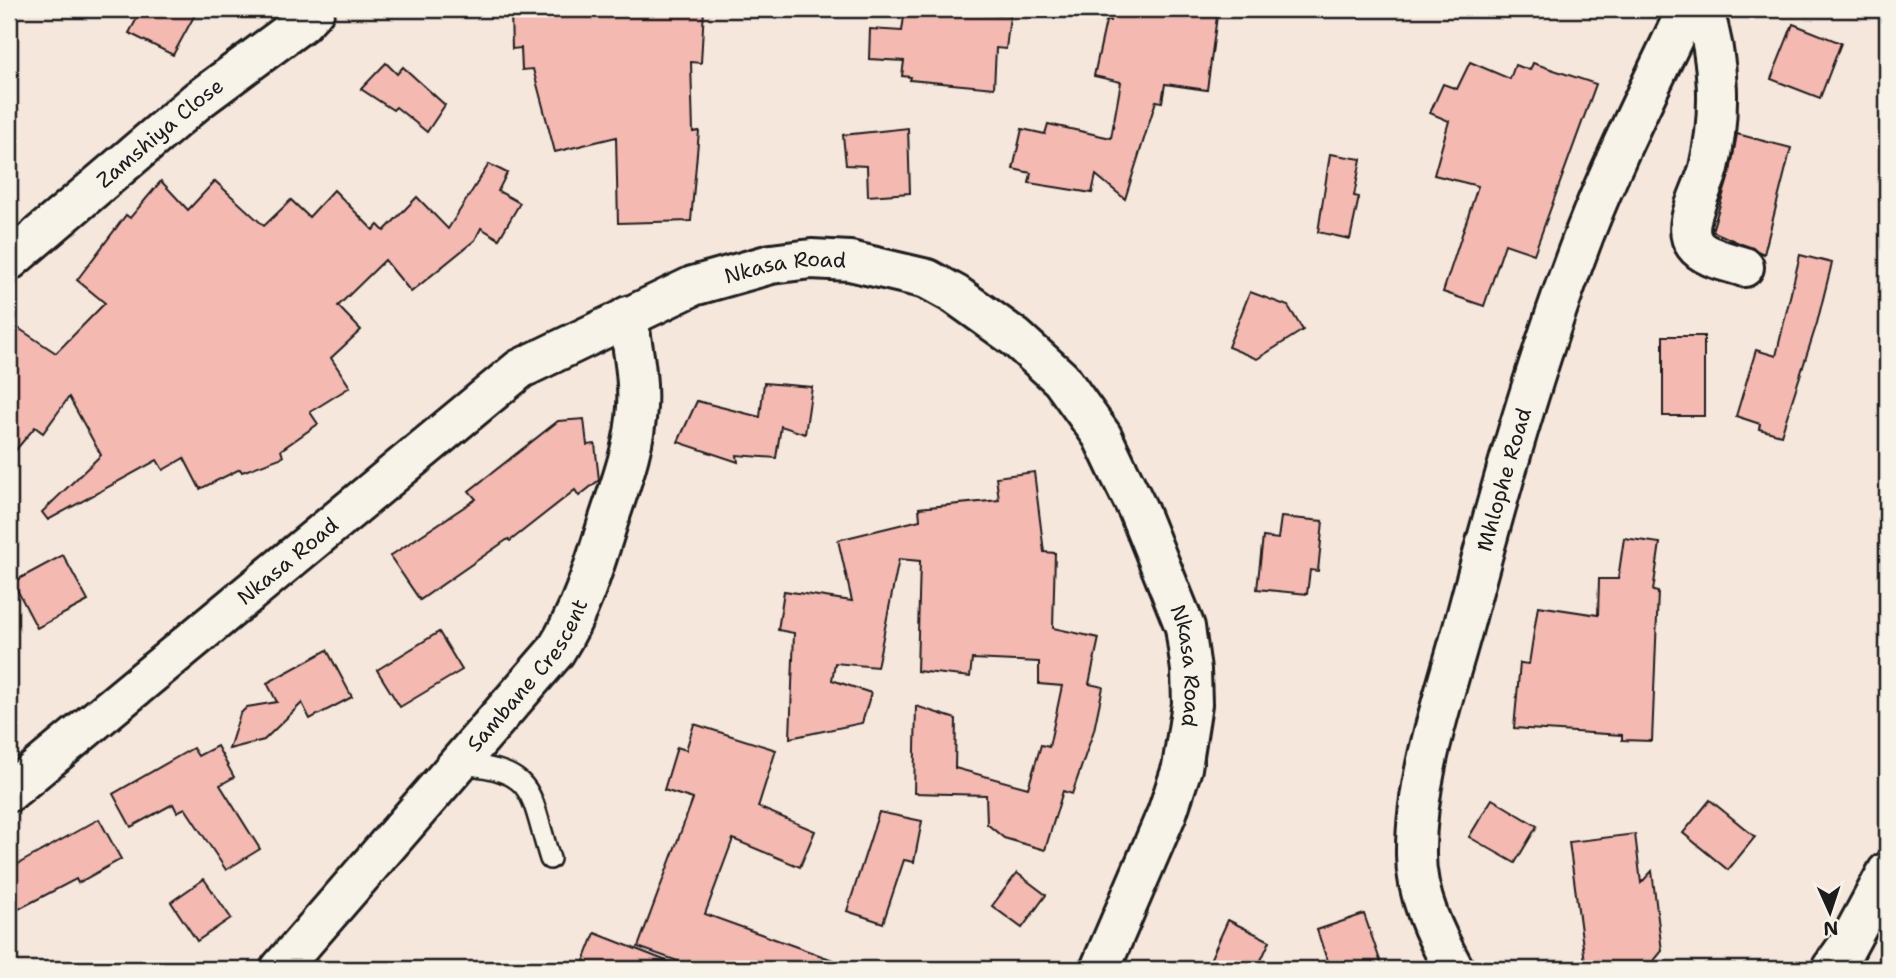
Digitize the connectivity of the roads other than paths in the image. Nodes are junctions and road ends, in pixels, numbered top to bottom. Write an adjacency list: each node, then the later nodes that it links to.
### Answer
1 (315, 9): 4 (street, Zamshiya Close)
2 (1687, 9): 13 (street, Mhlophe Road)
3 (1703, 9): 5 (street)
4 (9, 261)
5 (1744, 267)
6 (628, 316): 7 (street, Sambane Crescent); 8 (street, Nkasa Road); 12 (street, Nkasa Road)
7 (459, 764): 9 (lane); 11 (street, Sambane Crescent)
8 (9, 792)
9 (550, 859)
10 (1887, 872): 14 (street)
11 (280, 969)
12 (1100, 969)
13 (1454, 969)
14 (1831, 969)

